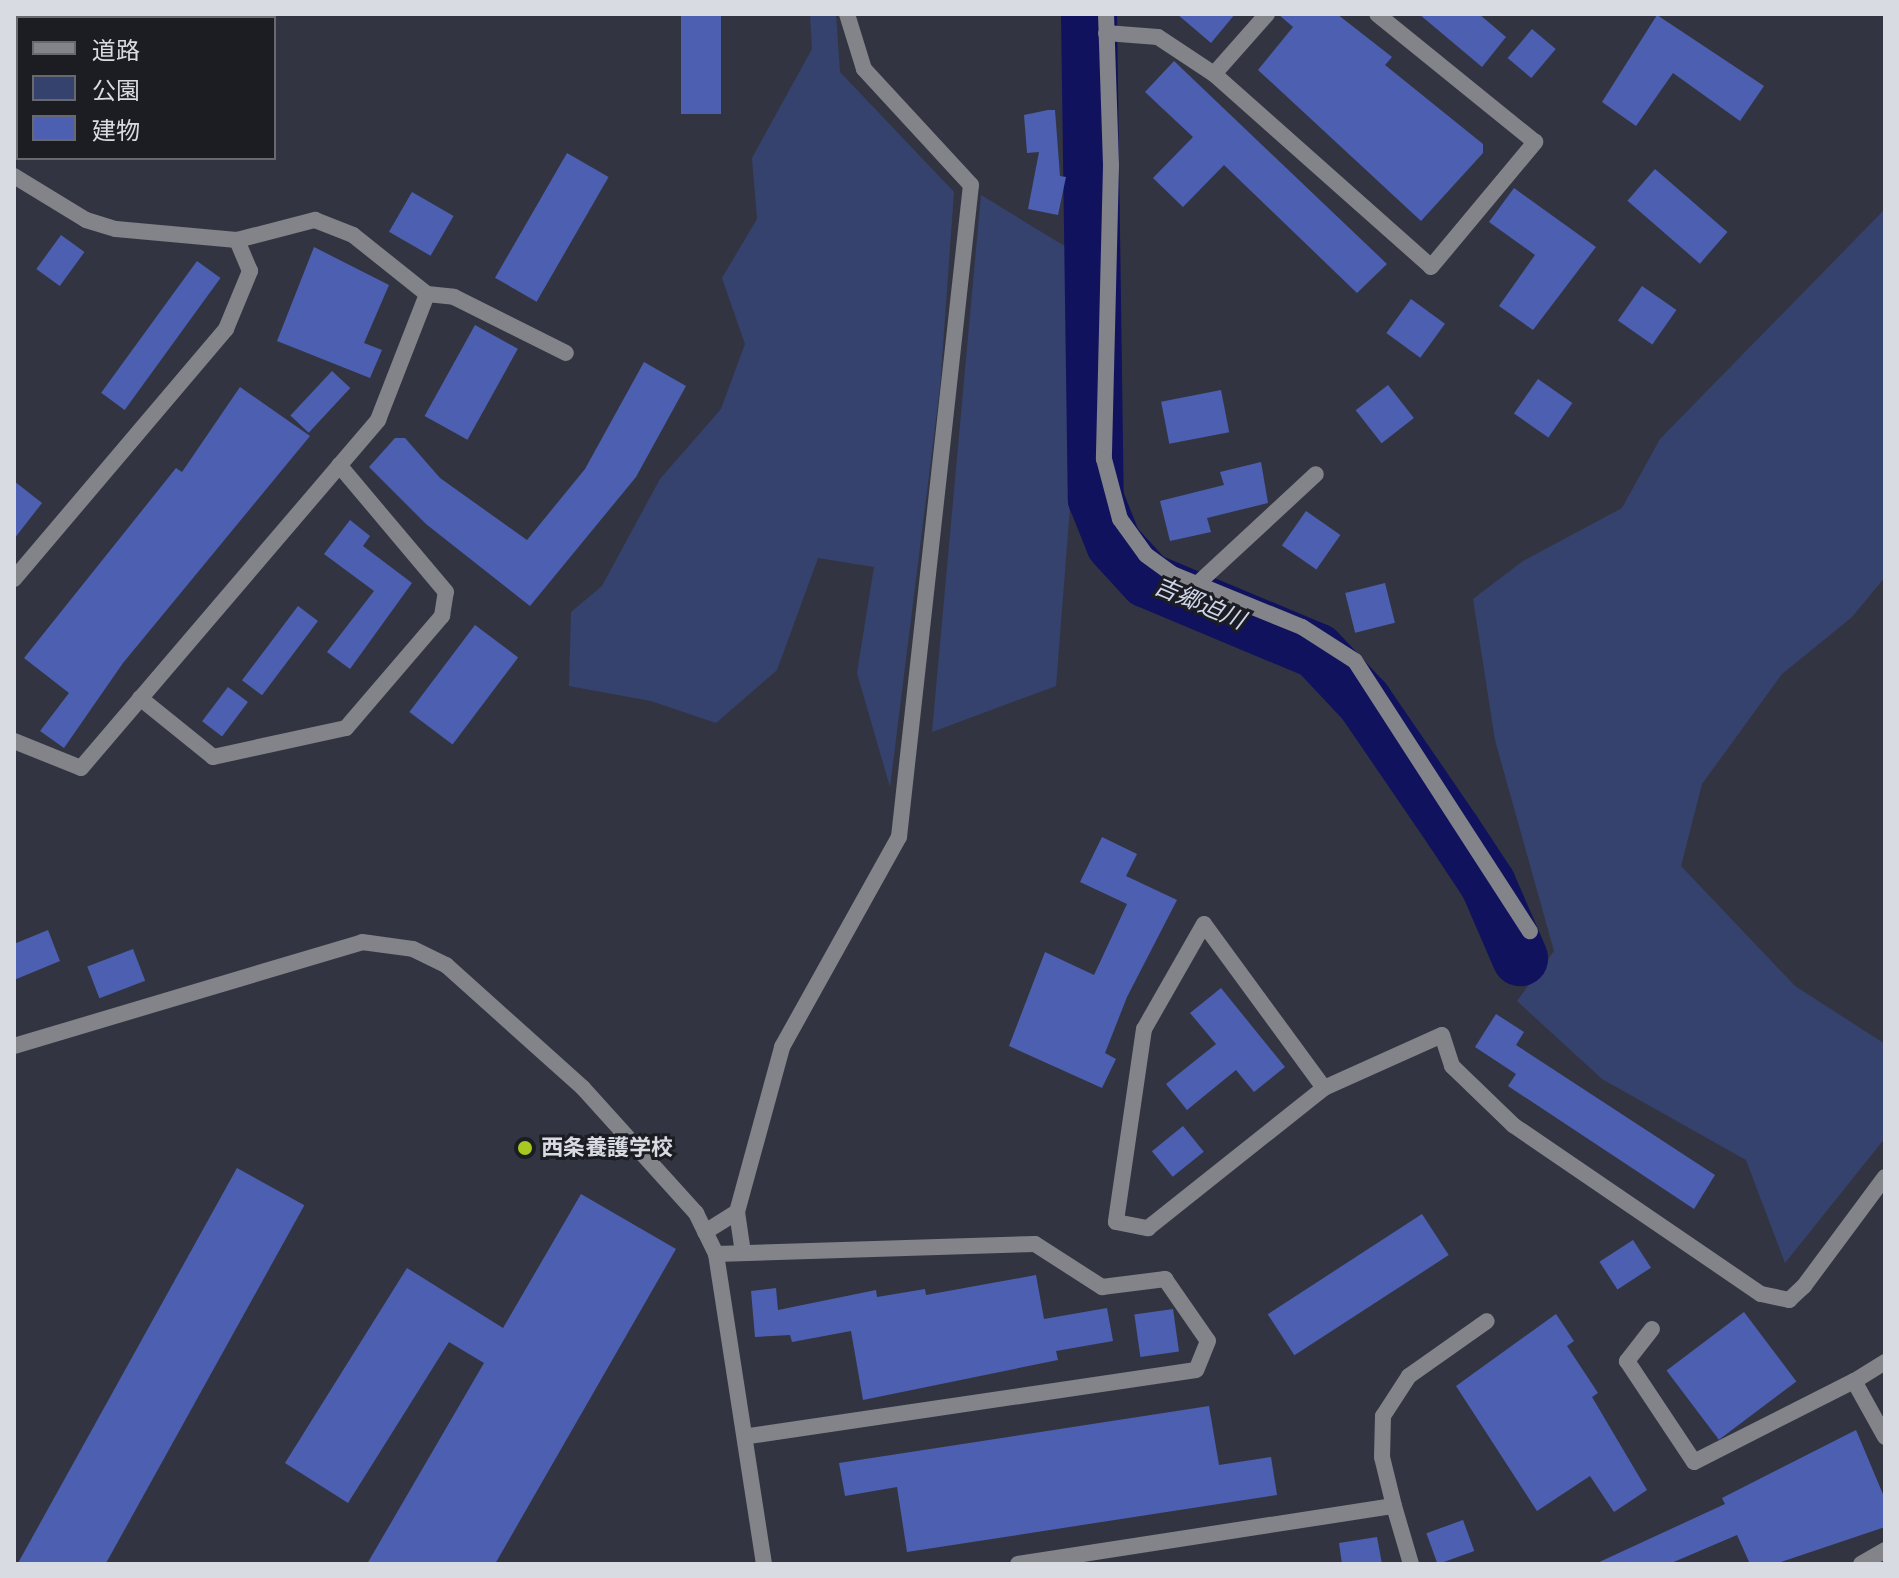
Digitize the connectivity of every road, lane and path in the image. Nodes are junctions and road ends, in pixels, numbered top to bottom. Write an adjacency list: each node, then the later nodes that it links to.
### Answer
1 (847, 14): 21 (street)
2 (1106, 14): 5 (street)
3 (1267, 14): 6 (street)
4 (1377, 14): 6 (street)
5 (1106, 33): 6 (street); 14 (street)
6 (1214, 74)
7 (14, 176): 8 (street)
8 (237, 240): 9 (street); 13 (street)
9 (427, 294): 10 (street); 11 (street)
10 (566, 353)
11 (339, 465): 15 (street); 15 (street)
12 (1316, 474): 14 (street)
13 (14, 579)
14 (1194, 587): 17 (street)
15 (140, 698): 16 (street)
16 (14, 741)
17 (1530, 931)
18 (14, 1046): 22 (street)
19 (1324, 1088): 19 (street); 20 (street)
20 (1885, 1177)
21 (737, 1212): 22 (street); 23 (street)
22 (705, 1232): 24 (street)
23 (743, 1253): 24 (street); 29 (street)
24 (716, 1254): 29 (street)
25 (1487, 1321): 31 (street)
26 (1652, 1329): 28 (street)
27 (1885, 1362): 28 (street)
28 (1854, 1381): 30 (street)
29 (748, 1436): 33 (street)
30 (1885, 1437)
31 (1394, 1506): 34 (street); 35 (street)
32 (1885, 1550): 36 (street)
33 (764, 1564)
34 (1018, 1564)
35 (1411, 1564)
36 (1861, 1564)

